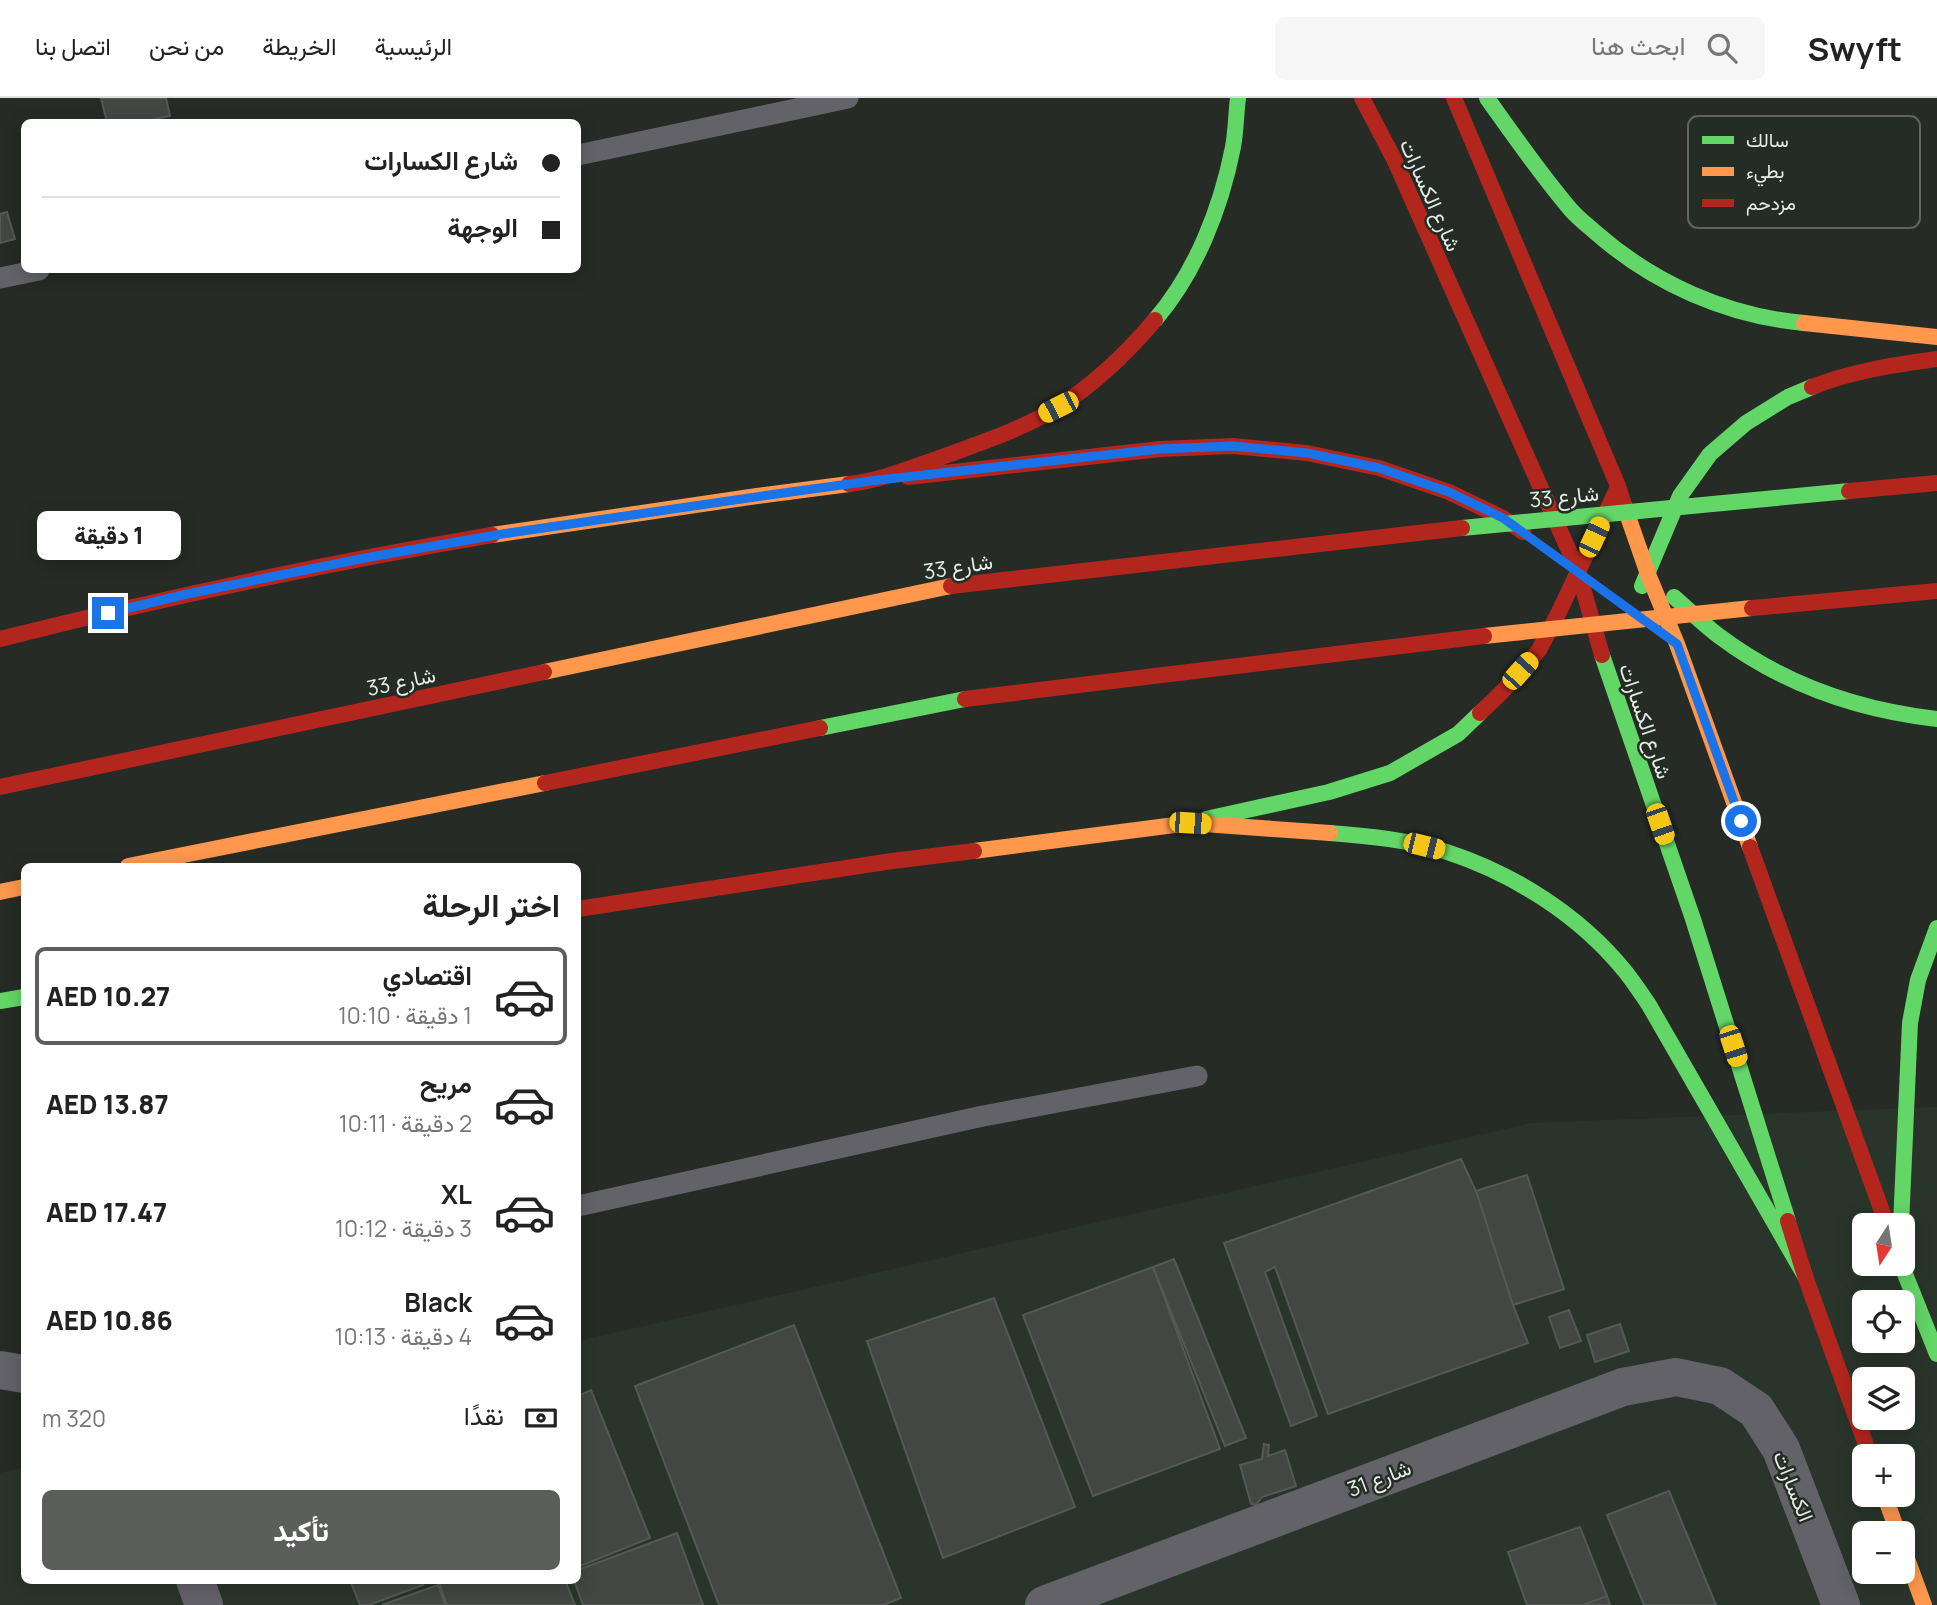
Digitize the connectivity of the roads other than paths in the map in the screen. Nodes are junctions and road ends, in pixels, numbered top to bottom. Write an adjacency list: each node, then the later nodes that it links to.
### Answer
1 (848, 98): 6 (lane)
2 (1238, 98): 11 (main road)
3 (1362, 98): 14 (main road, شارع الكسارات)
4 (1454, 98): 13 (main road)
5 (1487, 98): 9 (main road)
6 (581, 154)
7 (24, 273): 8 (lane)
8 (0, 278)
9 (1937, 337)
10 (1937, 359): 20 (main road)
11 (878, 480): 16 (main road); 24 (main road)
12 (1937, 483): 28 (main road, شارع 33, bridge)
13 (1618, 486): 15 (main road); 20 (main road)
14 (1546, 502): 15 (main road); 19 (main road, شارع الكسارات)
15 (1600, 540): 19 (main road)
16 (1535, 541)
17 (1556, 556): 19 (main road)
18 (1626, 559): 20 (main road)
19 (1578, 571): 21 (main road); 26 (main road, شارع الكسارات); 29 (main road)
20 (1647, 574): 23 (main road); 25 (main road); 27 (main road)
21 (1599, 586)
22 (1937, 591): 30 (main road, bridge)
23 (1629, 603): 25 (main road); 26 (main road)
24 (0, 639)
25 (1677, 644): 39 (main road)
26 (1605, 664): 41 (main road, شارع الكسارات)
27 (1937, 719)
28 (0, 787)
29 (1190, 823): 33 (main road); 41 (main road)
30 (143, 863)
31 (21, 888): 32 (main road)
32 (0, 892)
33 (581, 909)
34 (1937, 928): 40 (main road)
35 (21, 998): 36 (main road)
36 (0, 1001)
37 (1197, 1076): 38 (lane)
38 (581, 1205)
39 (1883, 1213)
40 (1902, 1213)
41 (1805, 1276): 47 (main road, شارع الكسارات)
42 (1915, 1279): 43 (main road)
43 (1937, 1354)
44 (0, 1370): 45 (street)
45 (21, 1374)
46 (1720, 1386): 49 (street, شارع 31); 50 (street, الكسارات)
47 (1866, 1444)
48 (1915, 1580): 51 (main road)
49 (1044, 1605)
50 (1841, 1605)
51 (1924, 1605)

